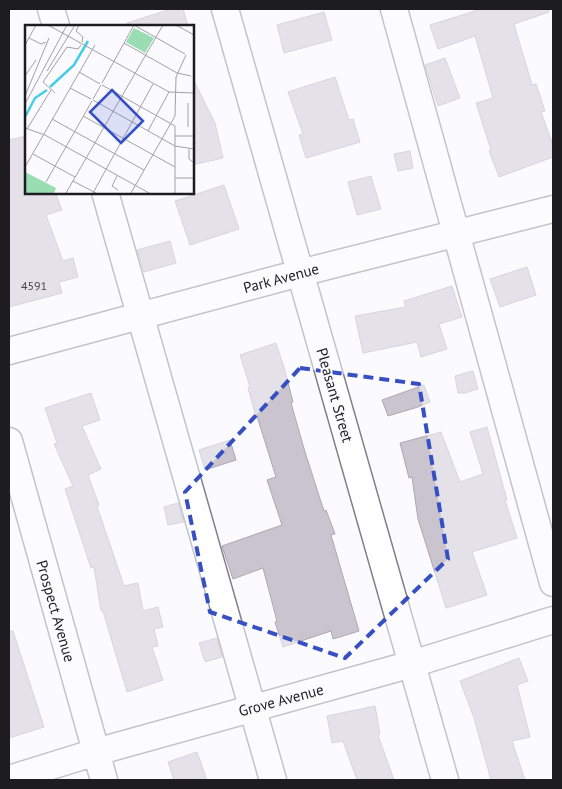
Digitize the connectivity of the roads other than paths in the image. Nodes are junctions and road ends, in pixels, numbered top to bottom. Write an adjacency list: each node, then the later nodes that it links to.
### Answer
1 (51, 9): 4 (street)
2 (225, 9): 8 (street, Pleasant Street)
3 (394, 9): 7 (street)
4 (56, 25)
5 (106, 194): 9 (street)
6 (553, 209): 7 (street, Park Avenue)
7 (457, 234): 8 (street, Park Avenue); 12 (street)
8 (300, 273): 9 (street, Park Avenue); 14 (street, Pleasant Street)
9 (141, 316): 10 (street, Park Avenue); 15 (street)
10 (9, 351)
11 (9, 441): 16 (street, Prospect Avenue)
12 (553, 583)
13 (553, 620): 14 (street, Grove Avenue)
14 (412, 664): 15 (street, Grove Avenue); 20 (street, Pleasant Street)
15 (252, 708): 16 (street, Grove Avenue); 19 (street)
16 (96, 752): 17 (street, Grove Avenue); 18 (street, Prospect Avenue)
17 (9, 779)
18 (104, 780)
19 (273, 780)
20 (445, 780)

